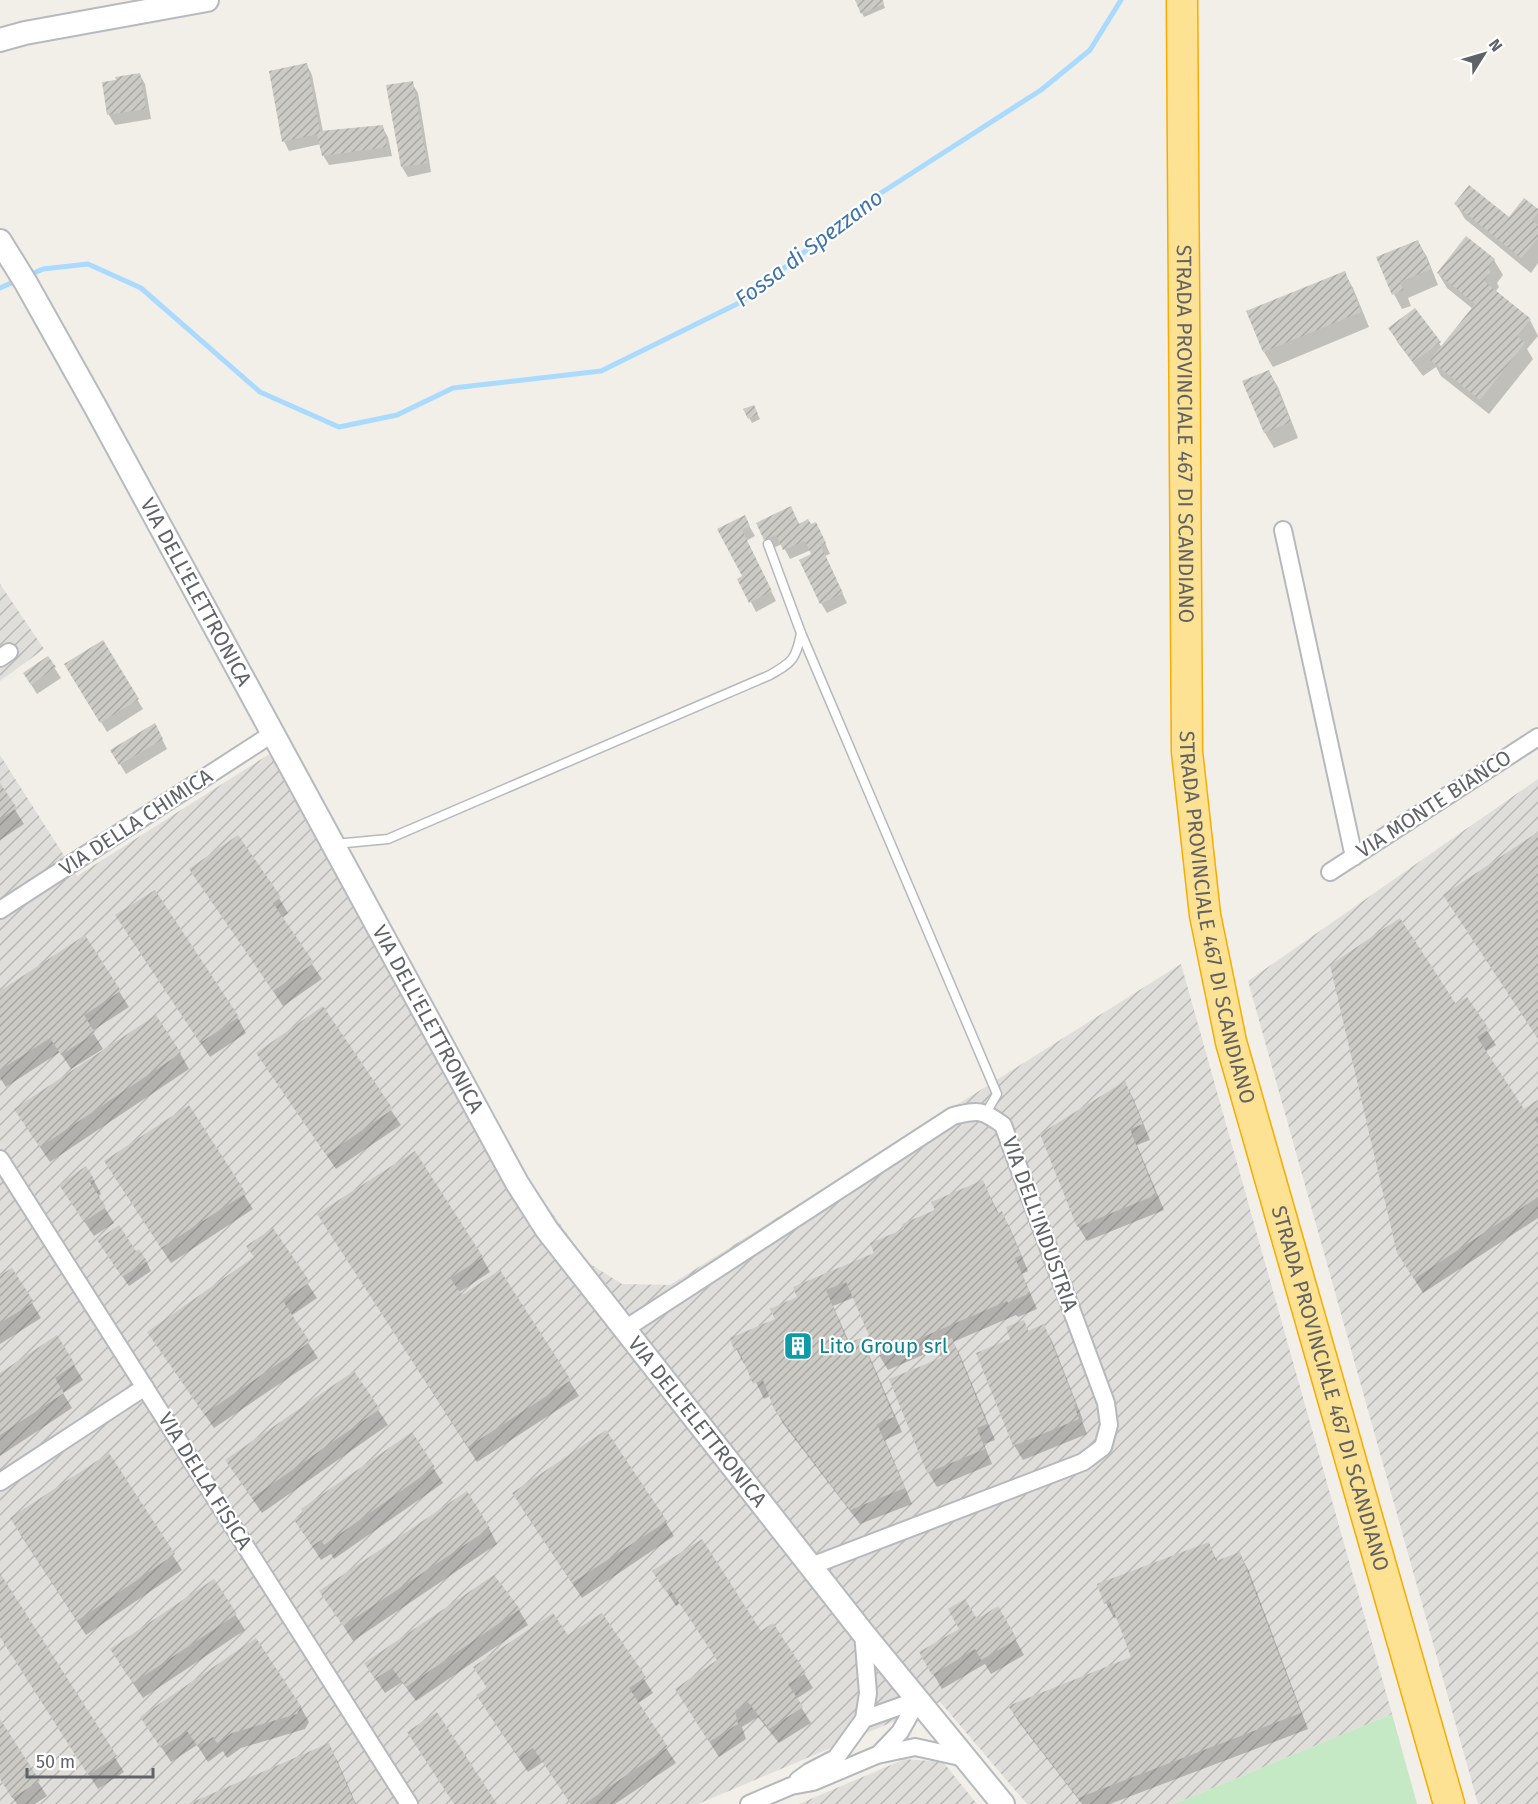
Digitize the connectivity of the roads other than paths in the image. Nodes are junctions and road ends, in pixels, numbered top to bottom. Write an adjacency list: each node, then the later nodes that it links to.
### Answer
1 (207, 0): 4 (street)
2 (1182, 0): 31 (highway, STRADA PROVINCIALE 467 DI SCANDIANO)
3 (0, 32): 4 (street)
4 (25, 33): 5 (street)
5 (0, 40)
6 (0, 241): 10 (street, VIA DELL'ELETTRONICA)
7 (1283, 530): 13 (street)
8 (768, 544): 9 (lane)
9 (801, 633): 12 (lane); 16 (lane)
10 (272, 734): 12 (street, VIA DELL'ELETTRONICA); 15 (street, VIA DELLA CHIMICA)
11 (1538, 737): 13 (street, VIA MONTE BIANCO)
12 (333, 844): 18 (street, VIA DELL'ELETTRONICA)
13 (1354, 857): 14 (street, VIA MONTE BIANCO)
14 (1330, 872)
15 (0, 910)
16 (986, 1113): 18 (street, VIA DELL'INDUSTRIA); 21 (street, VIA DELL'INDUSTRIA)
17 (0, 1159): 19 (street, VIA DELLA FISICA)
18 (625, 1329): 21 (street, VIA DELL'ELETTRONICA)
19 (145, 1387): 20 (street); 28 (street, VIA DELLA FISICA)
20 (0, 1482)
21 (812, 1566): 22 (street, VIA DELL'ELETTRONICA)
22 (863, 1633): 23 (street, VIA DELL'ELETTRONICA); 24 (street)
23 (918, 1700): 24 (street); 25 (street); 26 (street, VIA DELL'ELETTRONICA)
24 (864, 1719): 27 (street)
25 (877, 1755): 26 (street); 27 (street)
26 (965, 1758): 30 (street, VIA DELL'ELETTRONICA)
27 (791, 1786): 29 (street)
28 (409, 1804)
29 (749, 1804)
30 (1003, 1804)
31 (1449, 1804)

